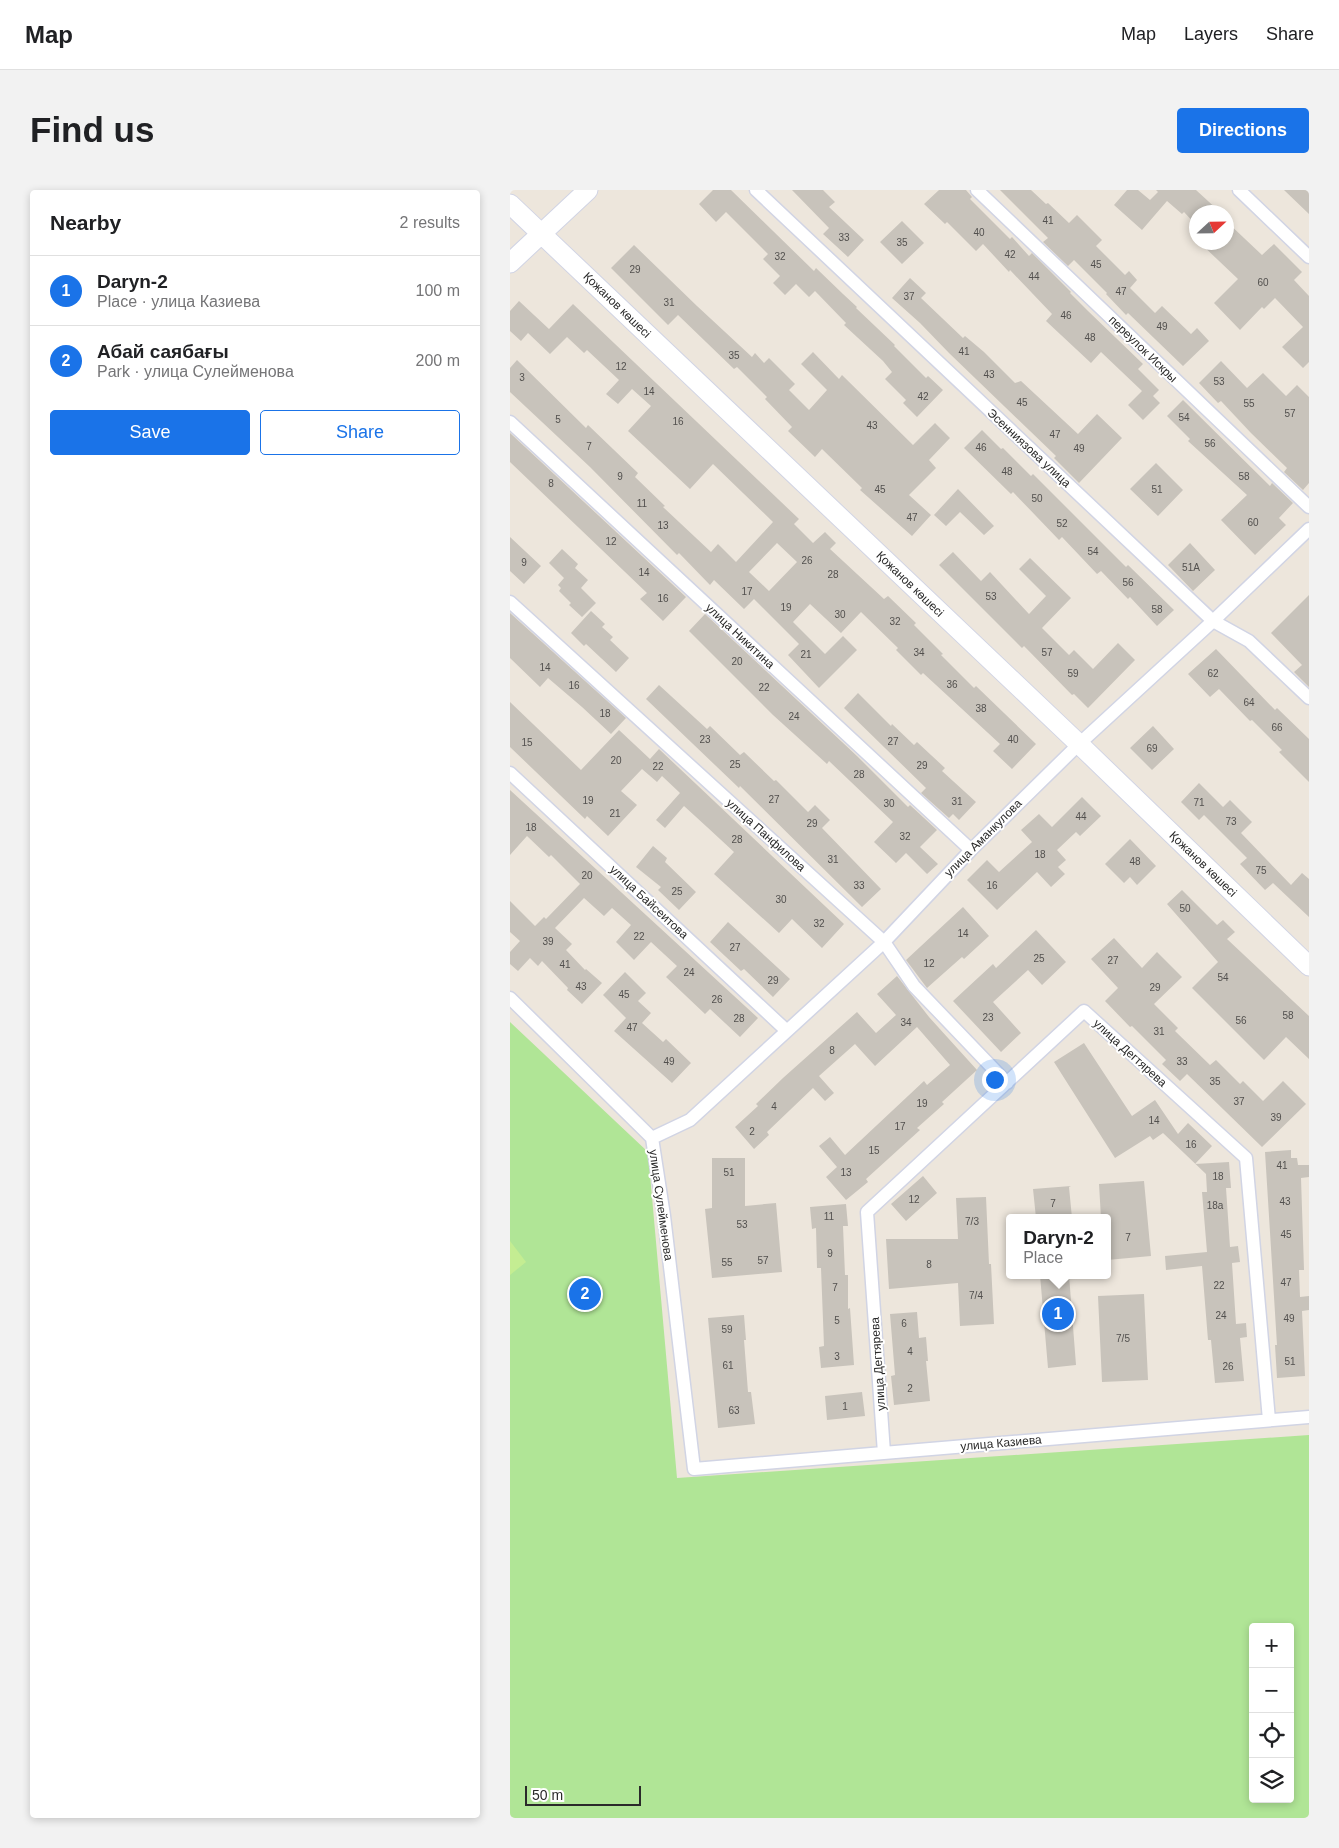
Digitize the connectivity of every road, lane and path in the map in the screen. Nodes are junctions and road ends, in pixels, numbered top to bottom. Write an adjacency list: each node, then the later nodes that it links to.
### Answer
1 (588, 190): 6 (main road)
2 (756, 190): 13 (street, Эсенниязова улица)
3 (977, 190): 10 (street, переулок Искры)
4 (1239, 190): 7 (street)
5 (510, 204): 6 (main road, Қожанов көшесі)
6 (542, 234): 8 (main road); 15 (main road, Қожанов көшесі)
7 (1309, 257)
8 (510, 263)
9 (510, 422): 17 (street, улица Никитина)
10 (1309, 507)
11 (1309, 529): 13 (street, улица Аманкулова)
12 (510, 602): 18 (street, улица Панфилова)
13 (1213, 622): 14 (street, Эсенниязова улица); 15 (street, улица Аманкулова)
14 (1309, 698)
15 (1079, 744): 17 (street, улица Аманкулова); 19 (main road, Қожанов көшесі)
16 (510, 773): 21 (street, улица Байсеитова)
17 (971, 850): 18 (street, улица Аманкулова)
18 (884, 942): 21 (street, улица Аманкулова); 22 (street, улица Панфилова)
19 (1309, 966)
20 (510, 998): 23 (street, улица Сулейменова)
21 (787, 1031): 23 (street, улица Аманкулова)
22 (1007, 1083): 25 (street, улица Дегтярева); 26 (street, улица Дегтярева)
23 (652, 1138): 27 (street, улица Сулейменова)
24 (1309, 1417): 25 (street, улица Казиева)
25 (1269, 1420): 26 (street, улица Казиева)
26 (884, 1453): 27 (street, улица Казиева)
27 (694, 1469)

